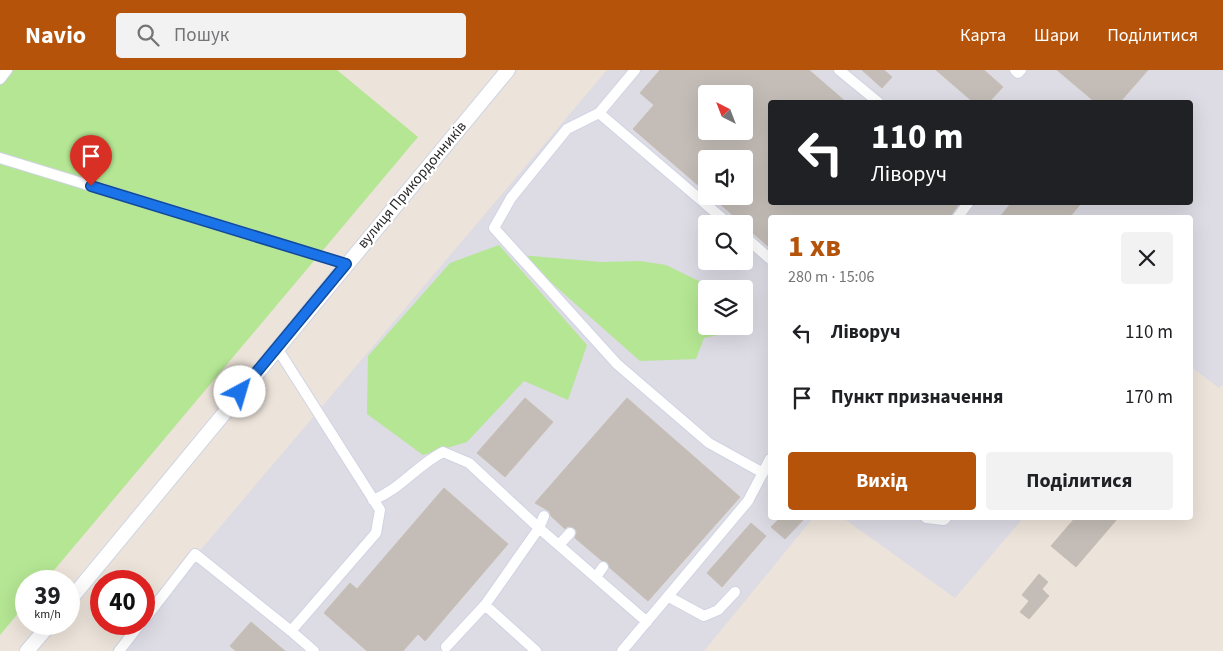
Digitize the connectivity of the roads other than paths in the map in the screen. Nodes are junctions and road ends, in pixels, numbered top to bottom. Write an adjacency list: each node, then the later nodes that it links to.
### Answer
1 (7, 70): 7 (street)
2 (508, 70): 14 (street, вулиця Прикордонників)
3 (635, 70): 9 (street)
4 (839, 70): 8 (street)
5 (1015, 70): 6 (street)
6 (1021, 70)
7 (0, 79)
8 (876, 100)
9 (599, 113): 11 (street); 17 (street)
10 (0, 158): 14 (street)
11 (718, 215)
12 (753, 244): 13 (street)
13 (768, 257)
14 (346, 264): 15 (street, вулиця Прикордонників)
15 (277, 348): 18 (street); 25 (street, вулиця Прикордонників)
16 (768, 462): 17 (street)
17 (762, 473): 27 (street)
18 (373, 500): 20 (street); 31 (street)
19 (544, 516): 20 (street)
20 (539, 528): 22 (street); 28 (street)
21 (570, 533): 22 (street)
22 (559, 545): 24 (street)
23 (603, 567): 24 (street)
24 (596, 577): 30 (street)
25 (80, 588)
26 (735, 592): 27 (street)
27 (669, 597): 30 (street)
28 (485, 605): 34 (street); 38 (street)
29 (155, 606): 31 (street)
30 (647, 622): 39 (street)
31 (291, 631): 37 (street)
32 (41, 635): 35 (street)
33 (131, 635): 36 (street)
34 (446, 646)
35 (27, 651)
36 (119, 651)
37 (314, 651)
38 (536, 651)
39 (622, 651)

